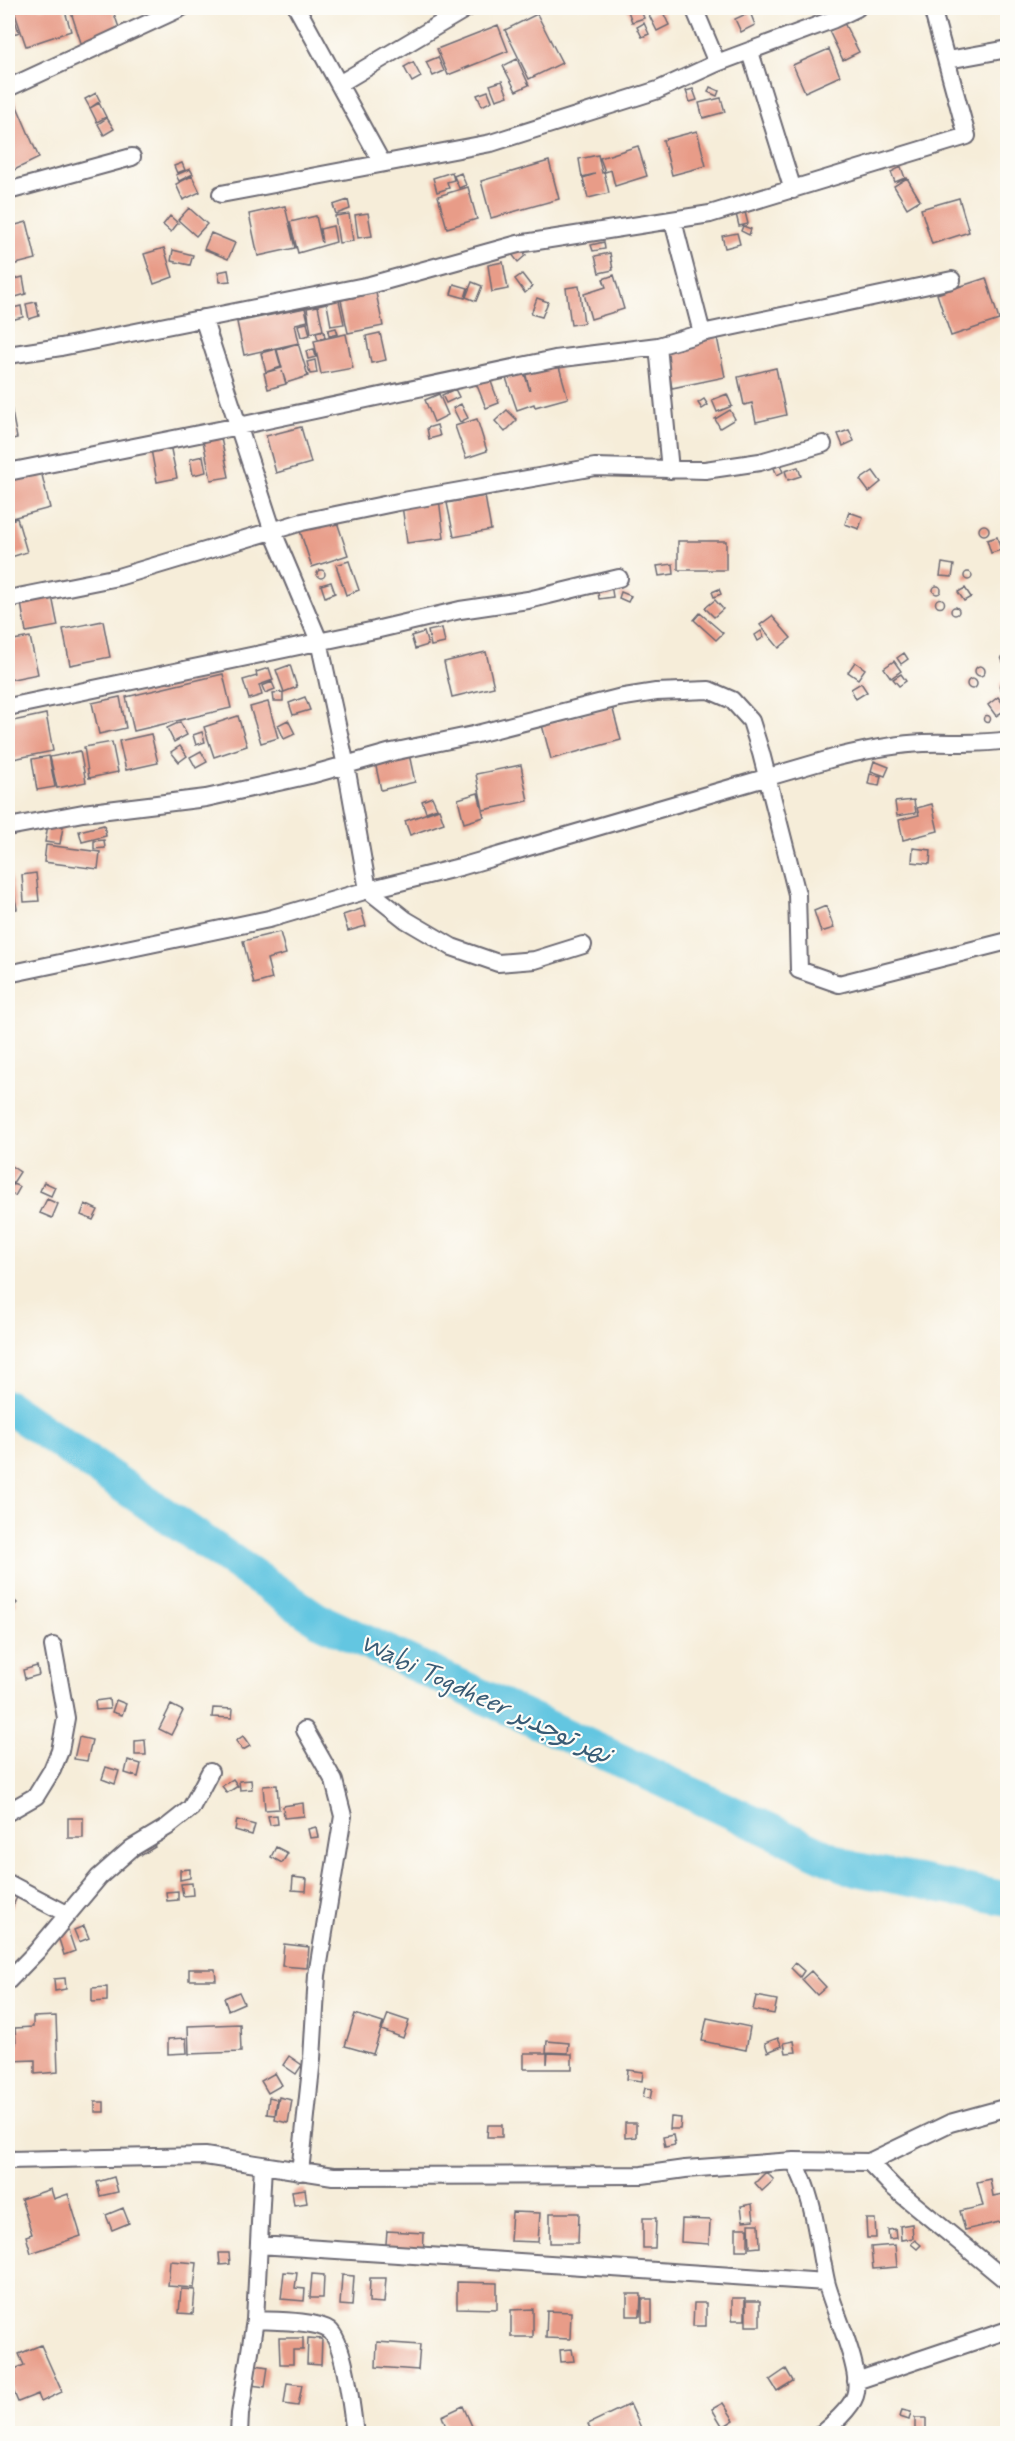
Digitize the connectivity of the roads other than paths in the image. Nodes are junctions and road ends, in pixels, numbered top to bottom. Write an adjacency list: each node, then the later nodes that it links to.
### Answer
1 (181, 8): 12 (street)
2 (467, 8): 11 (street)
3 (694, 8): 10 (street)
4 (857, 8): 8 (street)
5 (932, 8): 9 (street)
6 (303, 10): 11 (street)
7 (1008, 49): 9 (street)
8 (750, 52): 10 (street); 15 (street)
9 (948, 60): 15 (street)
10 (717, 63): 14 (street)
11 (339, 84): 14 (street)
12 (8, 88)
13 (132, 157): 16 (street)
14 (382, 164): 17 (street)
15 (793, 190): 18 (street)
16 (8, 191)
17 (221, 194)
18 (673, 221): 20 (street); 21 (street)
19 (952, 280): 21 (street)
20 (203, 318): 23 (street); 24 (street)
21 (702, 333): 22 (street)
22 (658, 346): 24 (street); 26 (street)
23 (8, 355)
24 (240, 426): 27 (street); 28 (street)
25 (823, 444): 26 (street)
26 (670, 470): 28 (street)
27 (8, 472)
28 (273, 532): 30 (street); 31 (street)
29 (619, 578): 31 (street)
30 (8, 599)
31 (319, 641): 32 (street); 34 (street)
32 (8, 707)
33 (1008, 740): 35 (street)
34 (346, 766): 35 (street); 36 (street); 37 (street)
35 (766, 777): 37 (street); 38 (street)
36 (8, 827)
37 (368, 890): 39 (street); 40 (street)
38 (1008, 941)
39 (583, 945)
40 (8, 974)
41 (53, 1646): 44 (street)
42 (305, 1730): 53 (street)
43 (210, 1772): 46 (street)
44 (8, 1812)
45 (8, 1883): 46 (street)
46 (67, 1914): 47 (street)
47 (8, 1981)
48 (1008, 2107): 51 (street)
49 (8, 2160): 52 (street)
50 (794, 2161): 51 (street); 53 (street); 55 (street)
51 (869, 2162): 56 (street)
52 (263, 2165): 53 (street); 54 (street)
53 (300, 2172)
54 (259, 2245): 55 (street); 57 (street)
55 (826, 2282): 59 (street)
56 (1008, 2282)
57 (255, 2320): 60 (street); 61 (street)
58 (1008, 2330): 59 (street)
59 (856, 2381): 62 (street)
60 (239, 2433)
61 (355, 2433)
62 (821, 2433)

